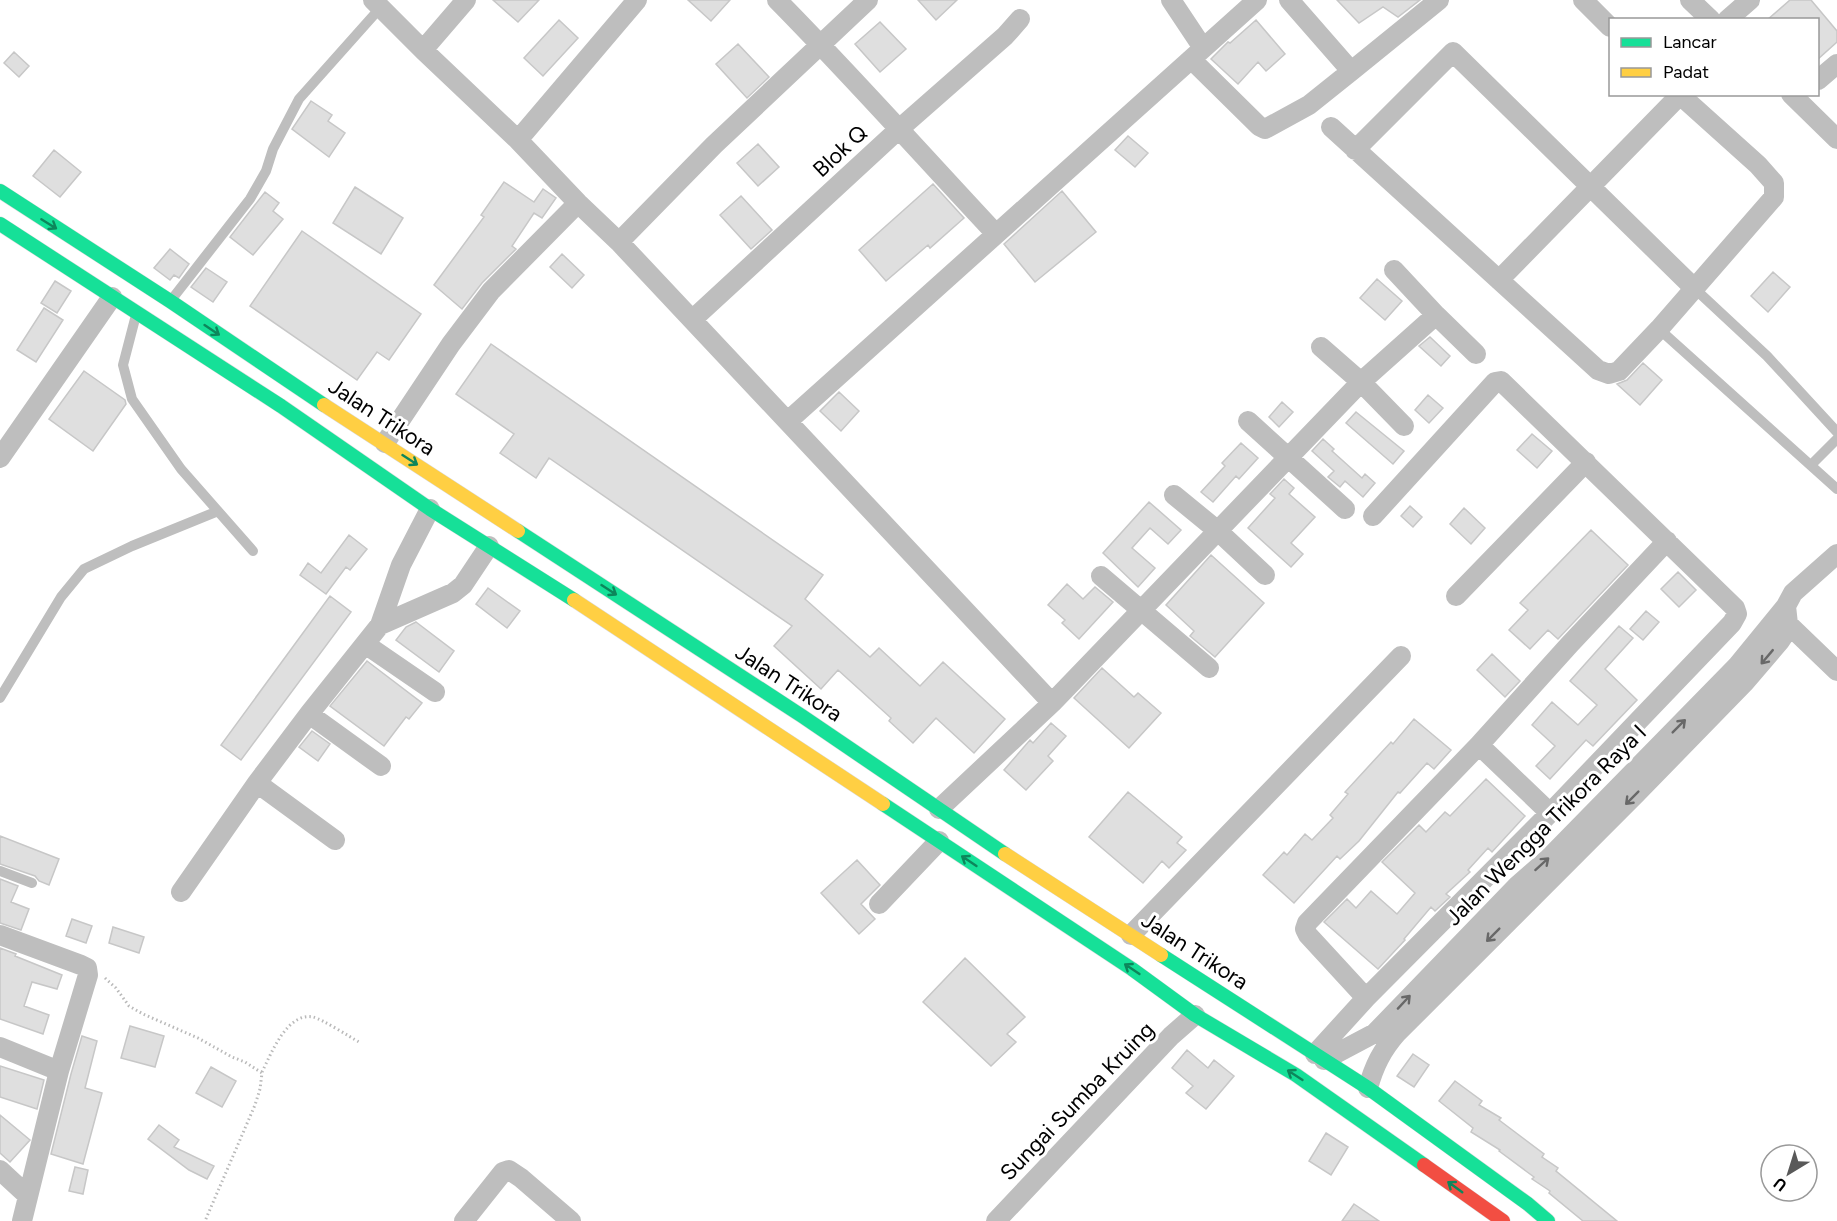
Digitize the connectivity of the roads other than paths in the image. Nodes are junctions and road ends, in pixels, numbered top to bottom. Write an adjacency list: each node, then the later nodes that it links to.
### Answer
1 (466, 0): 18 (street)
2 (637, 0): 29 (street)
3 (777, 0): 17 (street)
4 (868, 0): 17 (street)
5 (1171, 0): 19 (street)
6 (1257, 0): 19 (street)
7 (1289, 0): 21 (street)
8 (1439, 0): 21 (street)
9 (1583, 0): 16 (street)
10 (1690, 0): 13 (street)
11 (1750, 0): 14 (street)
12 (381, 2): 18 (street); 41 (lane)
13 (1709, 18)
14 (1729, 18)
15 (1020, 19): 27 (street, Blok Q)
16 (1609, 25)
17 (820, 44): 27 (street); 36 (street)
18 (423, 50): 29 (street)
19 (1197, 53): 21 (street); 35 (street)
20 (1837, 64): 22 (street)
21 (1349, 73)
22 (1819, 79)
23 (1678, 96): 31 (street)
24 (1680, 96): 39 (street)
25 (1796, 96): 28 (street)
26 (1331, 127): 30 (street)
27 (898, 130): 35 (street); 44 (street, Blok Q)
28 (1837, 139)
29 (518, 140): 33 (street)
30 (1355, 150): 31 (street); 38 (street)
31 (1589, 186): 38 (street); 39 (street)
32 (0, 191): 41 (main road, Jalan Trikora, one-way to 41)
33 (578, 203): 36 (street); 55 (street)
34 (0, 224): 40 (main road, Jalan Trikora)
35 (996, 234): 50 (street)
36 (620, 242): 44 (street)
37 (1394, 270): 43 (street)
38 (1499, 280): 45 (street)
39 (1694, 288): 45 (street); 52 (lane)
40 (112, 297): 42 (main road, Jalan Trikora); 53 (street)
41 (170, 301): 55 (main road, Jalan Trikora, one-way to 55)
42 (137, 312): 62 (main road, Jalan Trikora); 64 (lane)
43 (1436, 315): 47 (street); 48 (street)
44 (693, 319): 50 (street)
45 (1659, 329): 59 (lane)
46 (1321, 347): 48 (street)
47 (1476, 354)
48 (1361, 382): 51 (street); 57 (street)
49 (1248, 420): 57 (street)
50 (788, 421): 87 (street)
51 (1404, 426)
52 (1837, 432)
53 (7, 433): 56 (street)
54 (1837, 439): 59 (lane)
55 (385, 443): 67 (main road, Jalan Trikora, one-way to 67)
56 (0, 458)
57 (1288, 458): 63 (street); 66 (street)
58 (1586, 462): 65 (street); 68 (street); 76 (street)
59 (1811, 465): 60 (lane)
60 (1837, 489)
61 (1174, 495): 66 (street)
62 (430, 509): 69 (main road, Jalan Trikora); 80 (street)
63 (1345, 509)
64 (218, 511): 70 (lane); 86 (lane)
65 (1373, 516)
66 (1218, 531): 74 (street); 78 (street)
67 (534, 540): 72 (main road); 73 (main road, Jalan Trikora)
68 (1667, 541): 89 (street); 93 (street)
69 (489, 546): 72 (main road, Jalan Trikora); 80 (street)
70 (253, 551)
71 (1837, 554): 79 (street, Jalan Wengga Trikora Raya I)
72 (522, 568): 77 (main road, Jalan Trikora)
73 (586, 575): 77 (main road); 92 (main road, Jalan Trikora, one-way to 92)
74 (1264, 575)
75 (1101, 576): 78 (street)
76 (1456, 596)
77 (576, 602): 95 (main road, Jalan Trikora)
78 (1141, 610): 83 (street); 87 (street)
79 (1784, 616): 84 (street); 104 (street, Jalan Wengga Trikora Raya I)
80 (380, 626): 81 (street)
81 (366, 644): 85 (street); 88 (street)
82 (1401, 656): 101 (street)
83 (1209, 668)
84 (1837, 671)
85 (435, 692)
86 (0, 698)
87 (1052, 703): 92 (street)
88 (309, 714): 90 (street); 91 (street)
89 (1479, 745): 93 (street); 102 (street)
90 (381, 766)
91 (257, 783): 94 (street); 98 (street)
92 (939, 809): 101 (main road, Jalan Trikora)
93 (1550, 813): 102 (street)
94 (335, 840)
95 (939, 841): 99 (street); 103 (main road, Jalan Trikora, one-way to 95)
96 (0, 871): 97 (lane)
97 (32, 883)
98 (181, 892)
99 (879, 904)
100 (0, 934): 107 (street)
101 (1131, 935): 106 (main road, Jalan Trikora)
102 (1366, 998): 106 (street)
103 (1195, 1014): 114 (street, Sungai Sumba Kruing); 115 (main road, Jalan Trikora, one-way to 103)
104 (1381, 1038): 106 (street, Jalan Wengga Trikora Raya I); 108 (street, Jalan Wengga Trikora Raya I)
105 (0, 1047): 107 (street)
106 (1320, 1057): 108 (main road, Jalan Trikora)
107 (59, 1071): 110 (street)
108 (1368, 1088): 116 (main road, Jalan Trikora)
109 (0, 1170): 110 (street)
110 (28, 1196): 111 (street)
111 (22, 1221)
112 (464, 1221): 113 (street)
113 (571, 1221)
114 (996, 1221)
115 (1503, 1221)
116 (1548, 1221)

